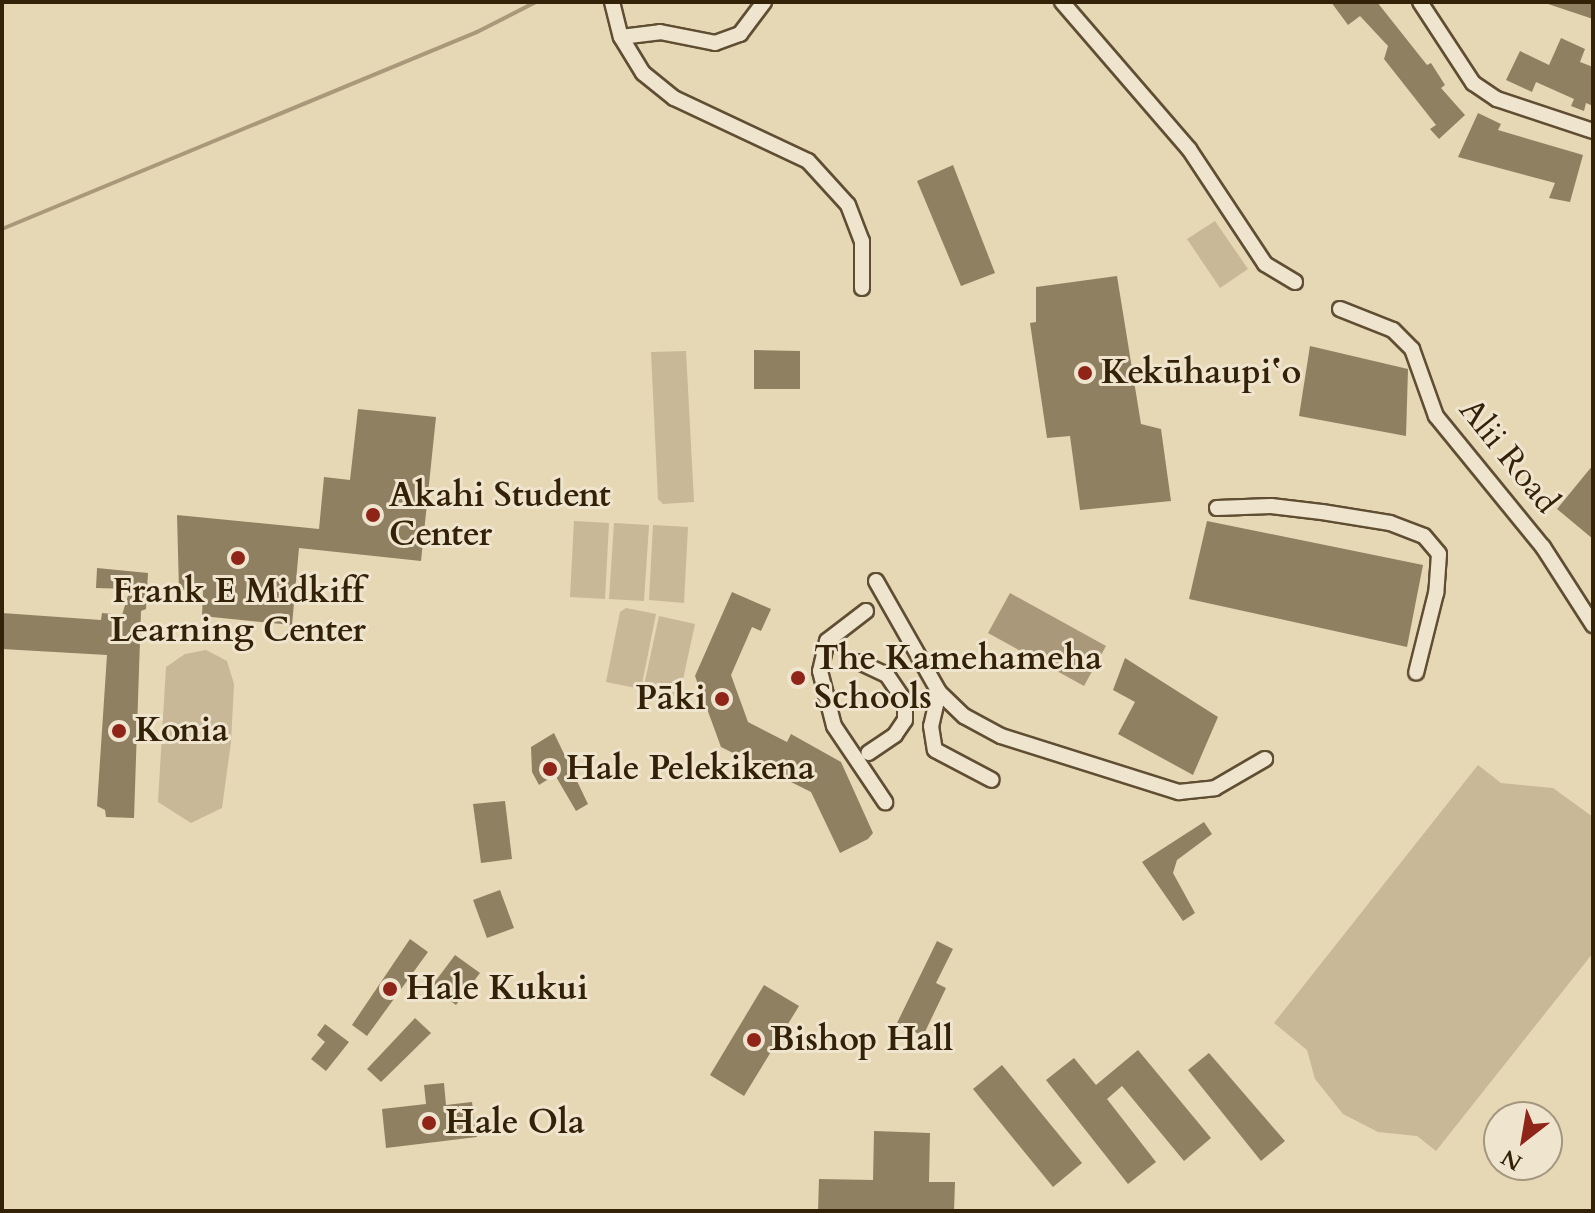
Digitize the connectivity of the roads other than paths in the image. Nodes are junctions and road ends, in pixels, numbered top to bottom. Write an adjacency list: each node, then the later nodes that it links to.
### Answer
1 (612, 2): 5 (street)
2 (764, 2): 5 (street)
3 (1062, 2): 7 (street)
4 (1420, 2): 6 (street)
5 (621, 37): 8 (street)
6 (1593, 131)
7 (1295, 282)
8 (862, 288)
9 (1340, 309): 13 (street, Alii Road)
10 (1217, 508): 15 (street)
11 (876, 581): 16 (street)
12 (866, 611): 20 (street)
13 (1593, 625)
14 (859, 662): 17 (street)
15 (1416, 673)
16 (939, 692): 18 (street); 19 (street)
17 (868, 753)
18 (1265, 759)
19 (992, 780)
20 (885, 802)

